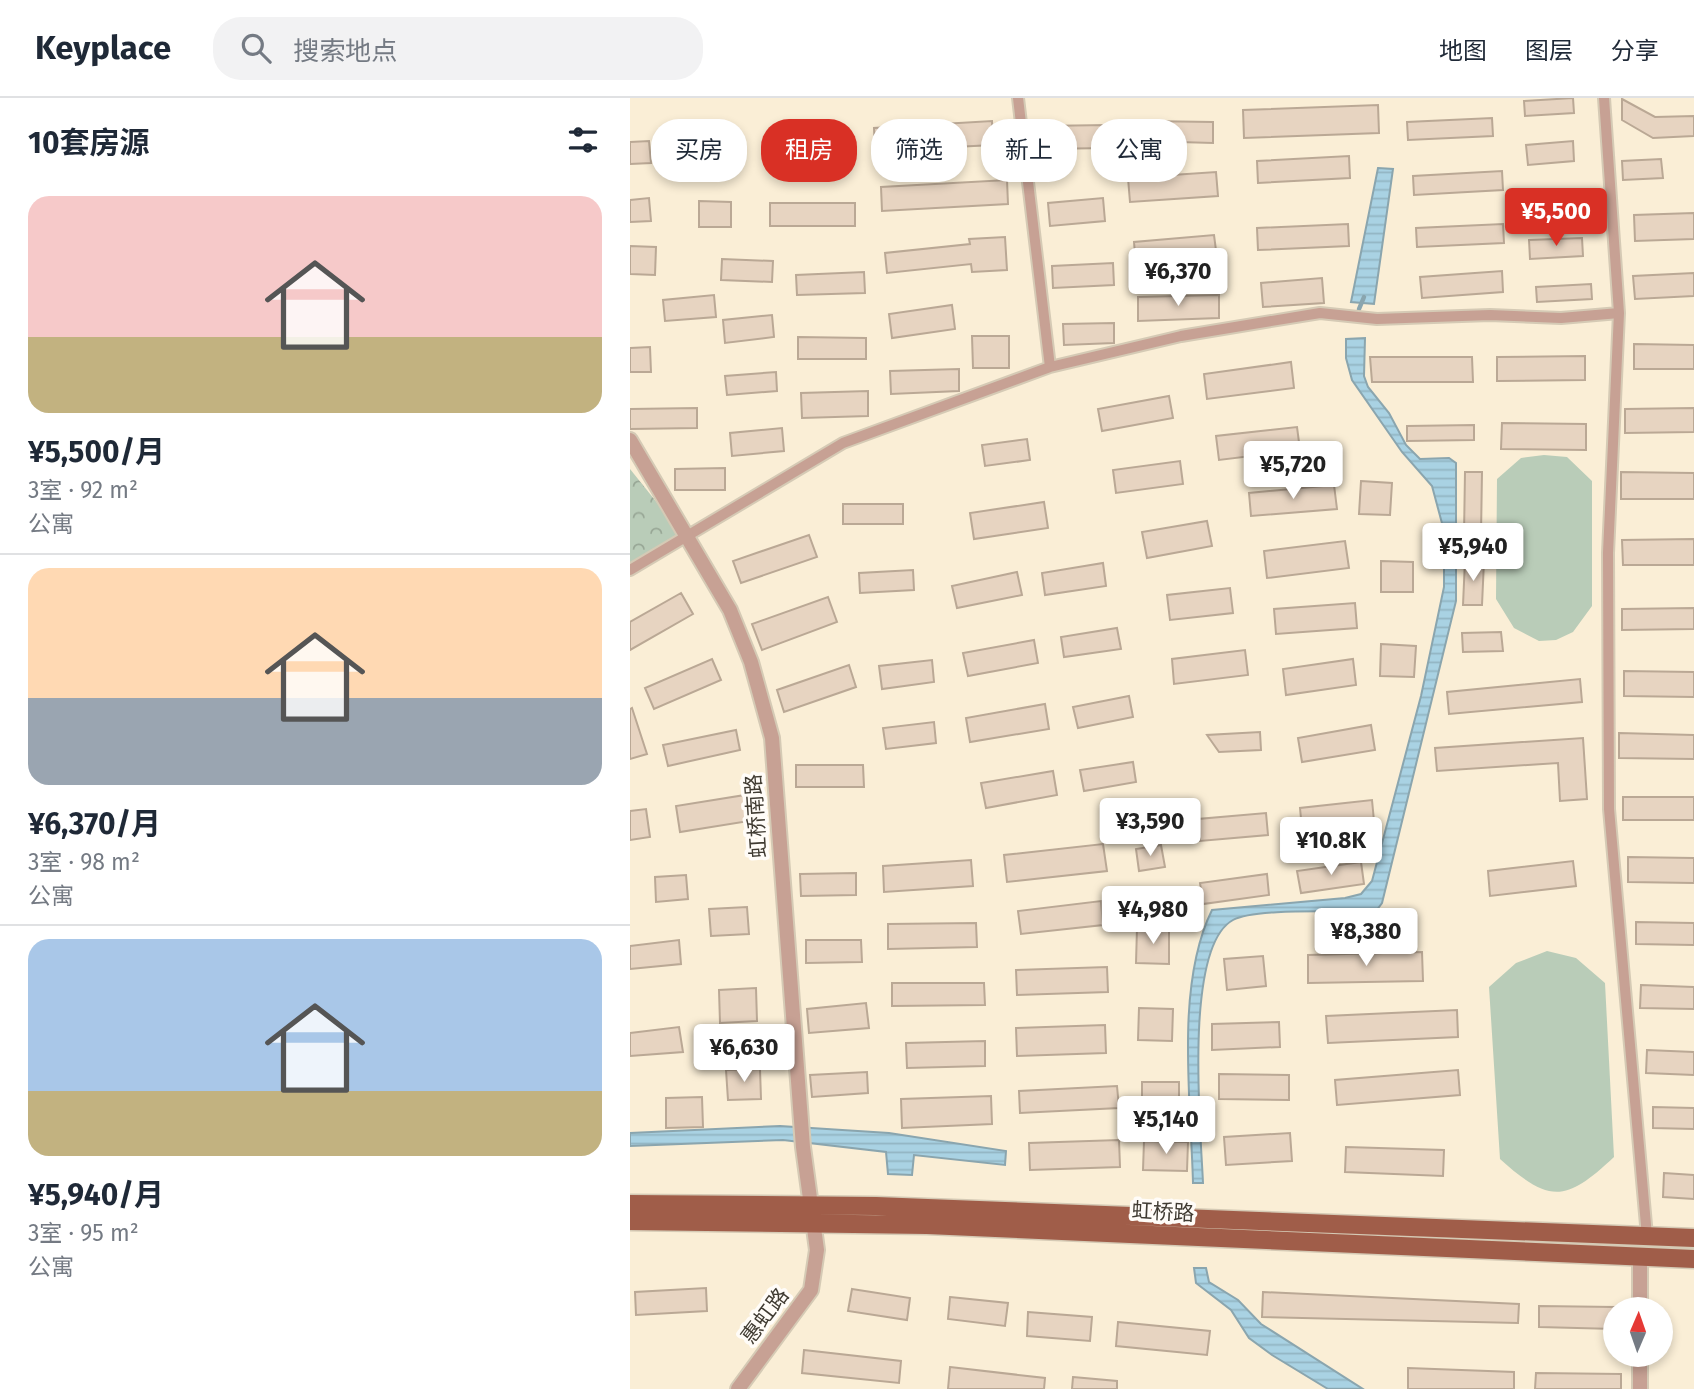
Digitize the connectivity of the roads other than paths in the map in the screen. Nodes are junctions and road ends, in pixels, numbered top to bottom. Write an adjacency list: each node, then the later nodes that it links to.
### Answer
1 (1017, 98): 4 (street)
2 (1604, 98): 3 (street)
3 (1619, 313): 4 (street); 11 (street)
4 (1050, 367): 6 (street)
5 (630, 440): 6 (street, 虹桥南路)
6 (687, 535): 7 (street); 9 (street, 虹桥南路)
7 (630, 570)
8 (630, 1204): 9 (main road, 虹桥路)
9 (813, 1214): 10 (main road, 虹桥路); 11 (main road, 虹桥路); 13 (main road, 虹桥路); 17 (street, 惠虹路)
10 (630, 1221)
11 (1647, 1236): 12 (main road, 虹桥路)
12 (1694, 1238)
13 (1640, 1257): 14 (main road, 虹桥路); 15 (street)
14 (1694, 1259)
15 (1640, 1297)
16 (1640, 1367): 18 (street)
17 (738, 1389)
18 (1640, 1389)

